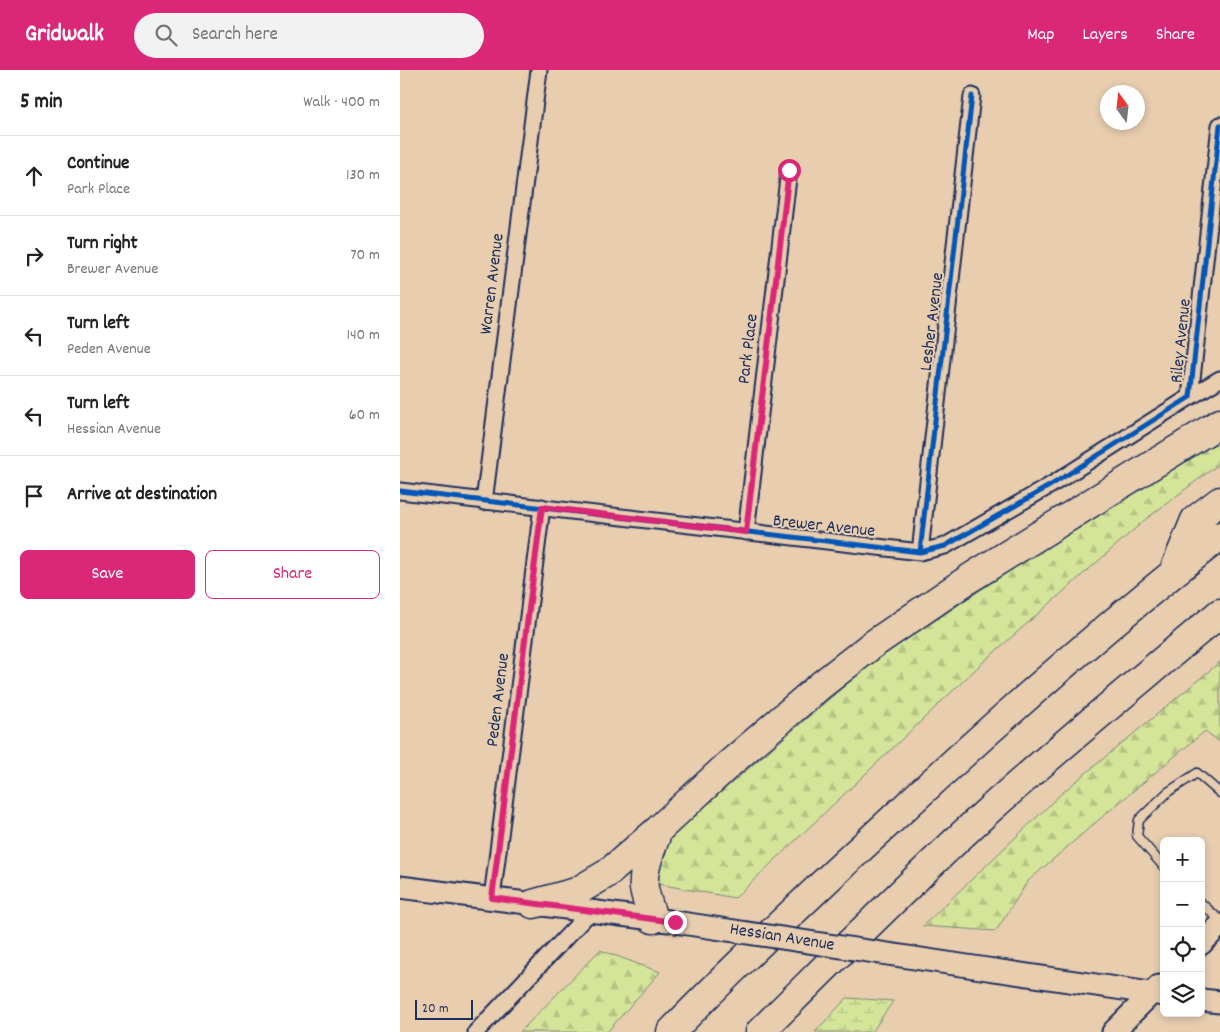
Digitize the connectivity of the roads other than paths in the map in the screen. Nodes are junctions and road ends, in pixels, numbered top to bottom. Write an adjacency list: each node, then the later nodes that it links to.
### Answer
1 (539, 70): 11 (street, Warren Avenue)
2 (972, 96): 15 (street, Lesher Avenue)
3 (1220, 125): 6 (street, Riley Avenue)
4 (789, 170): 13 (street, Park Place)
5 (1220, 379): 6 (street)
6 (1190, 397): 8 (street, Riley Avenue)
7 (1220, 423): 19 (highway)
8 (1051, 485): 15 (street, Brewer Avenue)
9 (400, 491): 11 (street, Brewer Avenue)
10 (1220, 501): 16 (highway)
11 (484, 502): 12 (street, Brewer Avenue)
12 (542, 507): 13 (street, Brewer Avenue); 22 (street, Peden Avenue)
13 (746, 532): 15 (street, Brewer Avenue)
14 (1220, 536): 16 (highway)
15 (920, 552)
16 (1173, 573): 34 (highway)
17 (1220, 613): 35 (highway)
18 (1220, 792): 20 (lane)
19 (658, 830): 23 (highway); 27 (highway)
20 (1160, 862)
21 (400, 887): 22 (main road, Hessian Avenue)
22 (492, 898): 23 (main road, Hessian Avenue)
23 (533, 904): 25 (main road, Hessian Avenue)
24 (1205, 907): 26 (lane)
25 (590, 912): 27 (main road, Hessian Avenue); 33 (street)
26 (1220, 920)
27 (664, 921): 30 (main road, Hessian Avenue, bridge)
28 (1220, 925): 29 (main road)
29 (1205, 940)
30 (1160, 990): 36 (main road)
31 (1205, 1000): 32 (main road)
32 (1220, 1002)
33 (476, 1032)
34 (671, 1032)
35 (760, 1032)
36 (1113, 1032)

